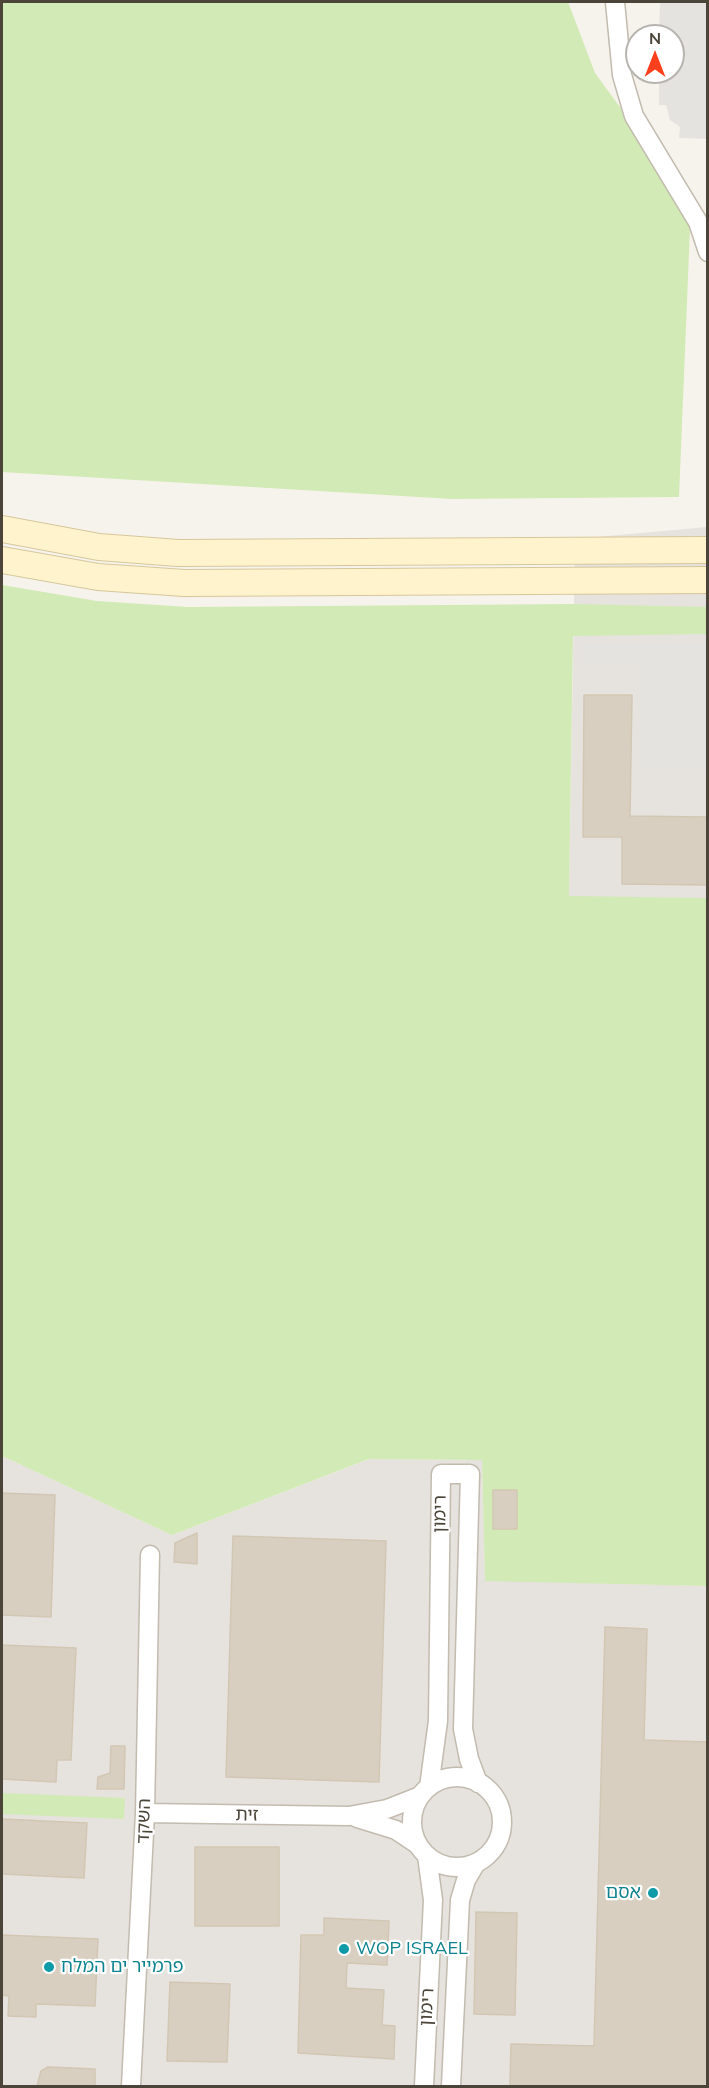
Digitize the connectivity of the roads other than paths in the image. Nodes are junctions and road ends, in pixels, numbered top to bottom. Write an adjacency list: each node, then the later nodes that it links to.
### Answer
1 (615, 2): 2 (street)
2 (708, 252)
3 (2, 529): 4 (street)
4 (708, 550)
5 (2, 560): 6 (street)
6 (708, 580)
7 (150, 1555): 10 (street, השקד)
8 (478, 1783): 9 (street); 9 (street, רימון); 13 (street)
9 (424, 1792): 11 (street, זית); 12 (street)
10 (145, 1813): 11 (street, זית); 14 (street, השקד)
11 (349, 1816): 12 (street, זית)
12 (422, 1850): 13 (street); 15 (street, רימון)
13 (476, 1863): 16 (street, רימון)
14 (131, 2086)
15 (424, 2086)
16 (452, 2086)

